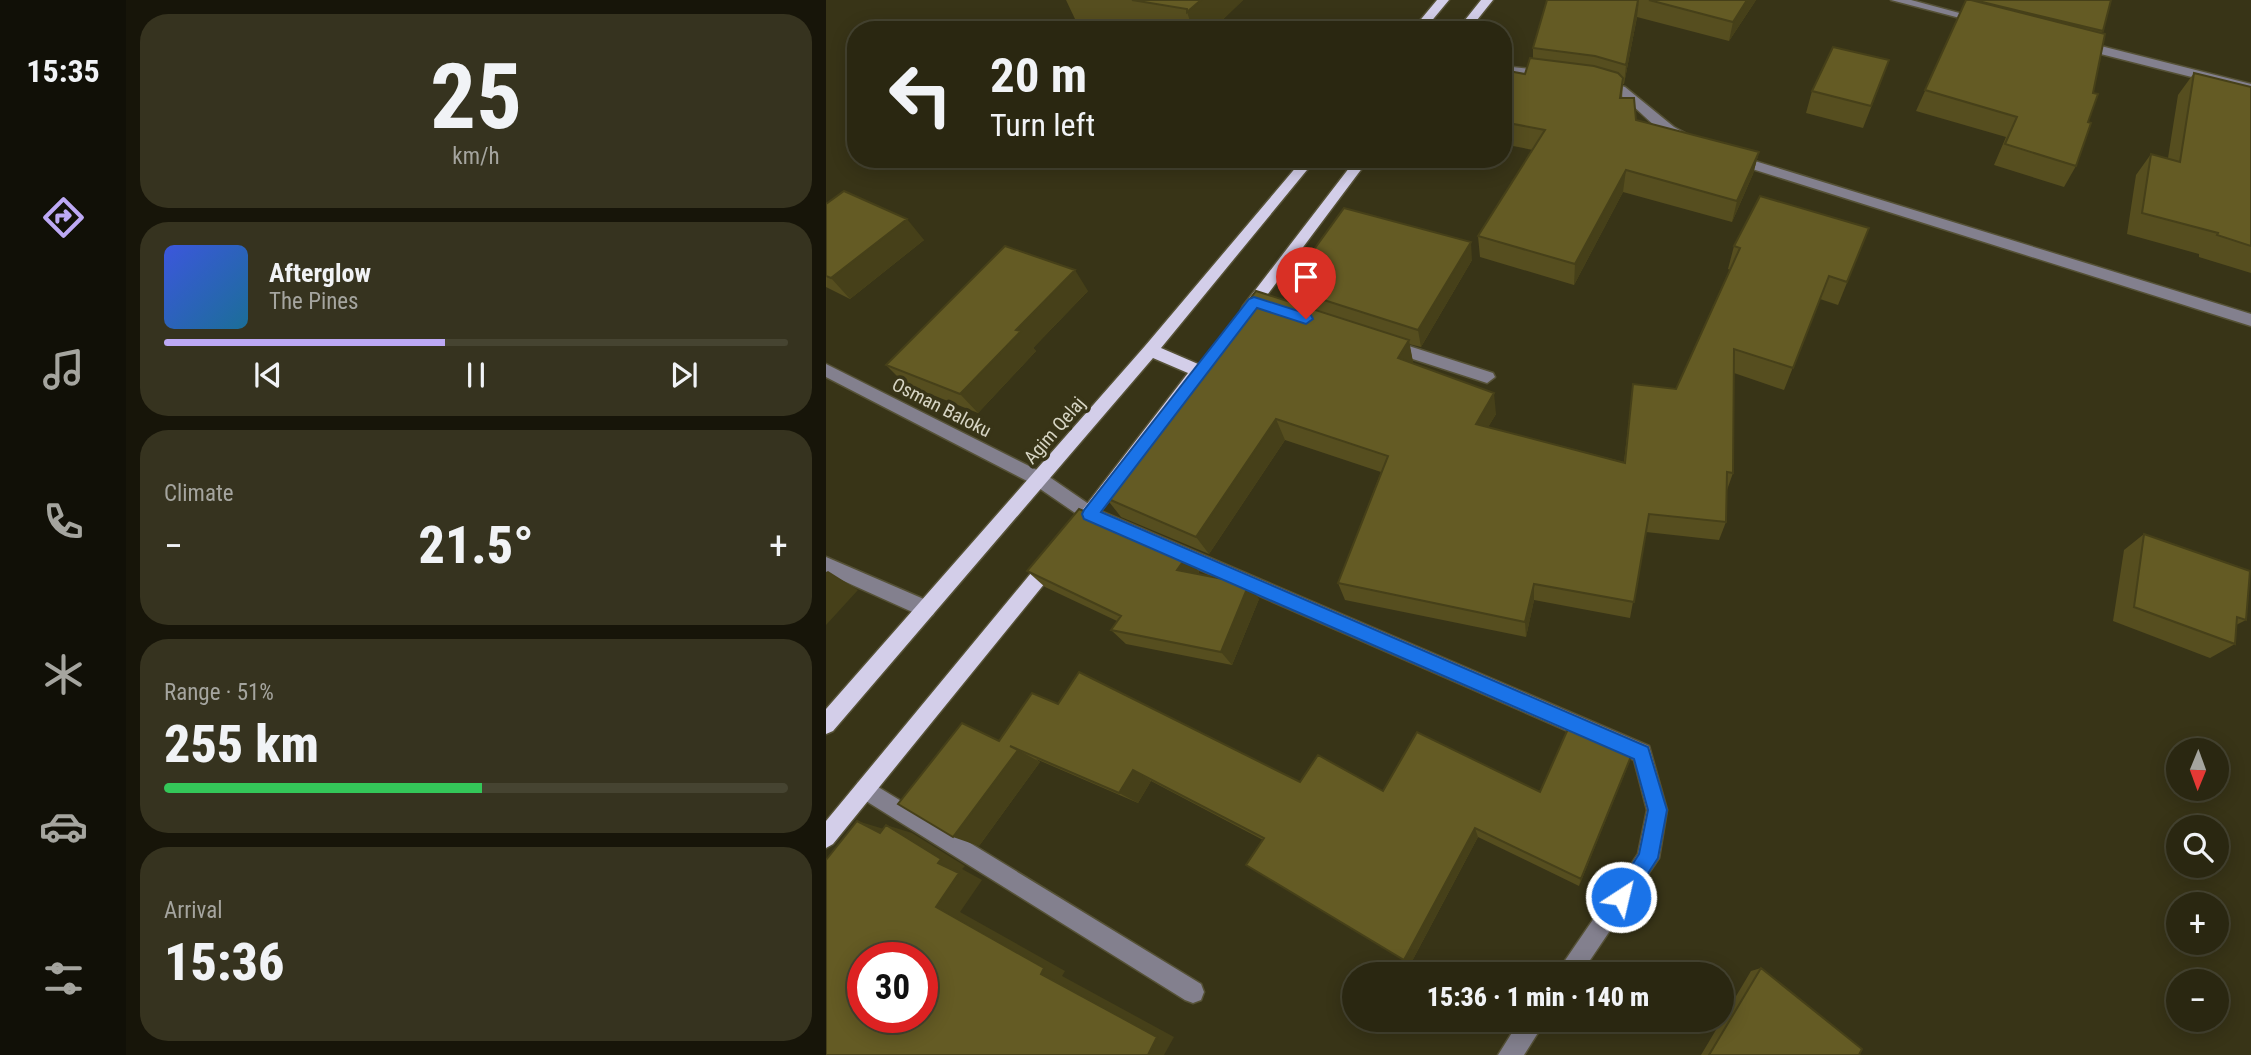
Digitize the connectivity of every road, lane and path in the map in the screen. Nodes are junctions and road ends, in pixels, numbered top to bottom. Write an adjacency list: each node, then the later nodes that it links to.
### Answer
1 (1443, 0): 4 (main road)
2 (1486, 0): 5 (main road)
3 (1897, 0): 6 (street)
4 (1426, 21)
5 (1470, 21)
6 (2002, 26)
7 (2067, 41): 9 (street)
8 (1512, 71): 10 (street)
9 (2251, 88)
10 (1698, 147)
11 (1724, 155): 14 (street)
12 (1302, 168): 17 (main road, Agim Qelaj)
13 (1357, 168): 15 (main road)
14 (2251, 320)
15 (1238, 322)
16 (1370, 340): 19 (street)
17 (1150, 350): 20 (main road, Agim Qelaj); 21 (main road)
18 (826, 370): 20 (street, Osman Baloku)
19 (1487, 377)
20 (1039, 479): 21 (street, Osman Baloku); 23 (main road, Agim Qelaj)
21 (1090, 514): 25 (main road); 27 (street, Osman Baloku)
22 (826, 565): 23 (street)
23 (926, 609): 24 (main road, Agim Qelaj)
24 (826, 724)
25 (865, 789): 26 (main road); 28 (street)
26 (826, 837)
27 (1575, 962)
28 (1193, 992)
29 (1526, 1032): 30 (street)
30 (1510, 1055)

